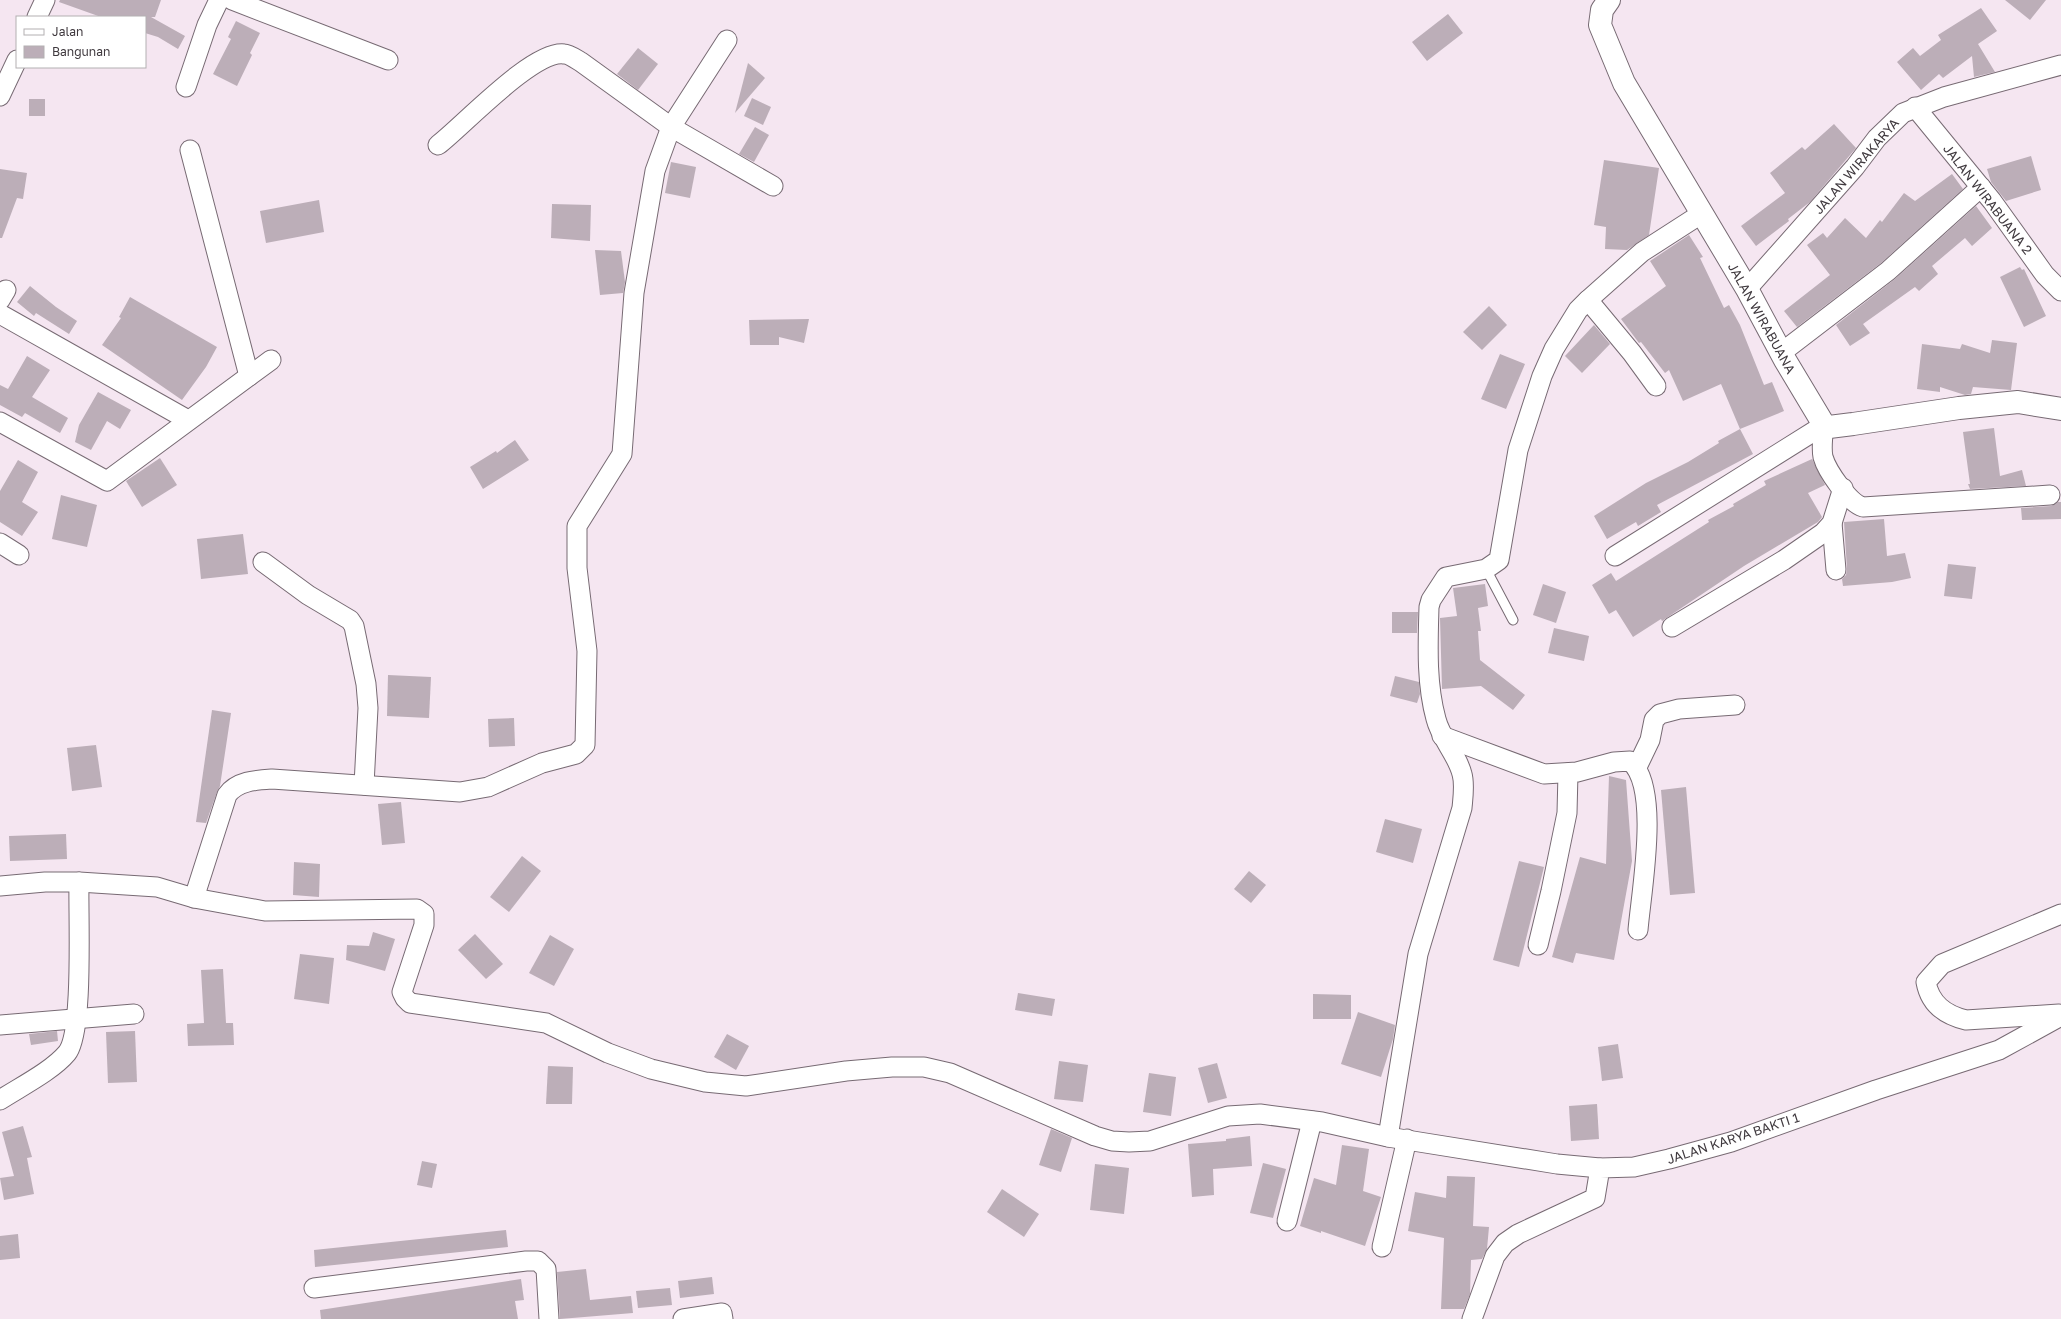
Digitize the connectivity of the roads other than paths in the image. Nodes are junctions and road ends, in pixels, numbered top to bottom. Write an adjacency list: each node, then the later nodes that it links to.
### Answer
1 (45, 0): 6 (street)
2 (218, 0): 11 (street)
3 (232, 0): 5 (street)
4 (1609, 0): 19 (street, JALAN WIRABUANA)
5 (265, 6): 8 (street)
6 (37, 16)
7 (726, 40): 14 (street)
8 (388, 60)
9 (16, 62): 12 (street)
10 (2061, 65): 13 (street, JALAN WIRAKARYA)
11 (186, 86)
12 (1, 92)
13 (1914, 107): 18 (street, JALAN WIRABUANA 2); 20 (street, JALAN WIRAKARYA)
14 (671, 127): 15 (street); 17 (street); 47 (street)
15 (438, 145)
16 (190, 150): 26 (street)
17 (773, 186)
18 (1981, 188): 21 (street, JALAN WIRABUANA 2); 24 (street)
19 (1701, 214): 20 (street, JALAN WIRABUANA); 22 (street)
20 (1747, 289): 24 (street, JALAN WIRABUANA)
21 (2061, 291)
22 (1588, 300): 27 (street); 39 (street)
23 (0, 314): 29 (street)
24 (1781, 353): 31 (street, JALAN WIRABUANA)
25 (271, 360): 26 (street)
26 (249, 376): 29 (street)
27 (1656, 386)
28 (2061, 409): 31 (street)
29 (188, 420): 30 (street)
30 (0, 422)
31 (1824, 425): 32 (street); 37 (street)
32 (1843, 488): 33 (street); 34 (street)
33 (2050, 495)
34 (1832, 523): 40 (street); 42 (street)
35 (0, 545): 36 (street)
36 (19, 554)
37 (1615, 556)
38 (263, 562): 47 (street)
39 (1486, 569): 41 (lane); 44 (street)
40 (1836, 570)
41 (1513, 620)
42 (1672, 626)
43 (1735, 705): 45 (street)
44 (1442, 736): 46 (street); 60 (street)
45 (1637, 767): 46 (street); 52 (street)
46 (1568, 772): 53 (street)
47 (364, 785): 50 (street)
48 (79, 882): 49 (street); 50 (street); 56 (street)
49 (0, 886)
50 (194, 898): 59 (street, JALAN KARYA BAKTI 1)
51 (2061, 914): 55 (street)
52 (1638, 930)
53 (1538, 945)
54 (134, 1014): 56 (street)
55 (2061, 1015): 62 (street, JALAN KARYA BAKTI 1)
56 (78, 1017): 57 (street); 58 (street)
57 (0, 1025)
58 (0, 1100)
59 (1312, 1121): 60 (street, JALAN KARYA BAKTI 1); 63 (street)
60 (1388, 1136): 61 (street, JALAN KARYA BAKTI 1)
61 (1407, 1139): 62 (street, JALAN KARYA BAKTI 1); 64 (street)
62 (1600, 1168): 69 (street)
63 (1287, 1221)
64 (1382, 1247)
65 (314, 1288): 66 (street)
66 (548, 1319)
67 (683, 1319): 68 (street)
68 (723, 1319)
69 (1472, 1319)

